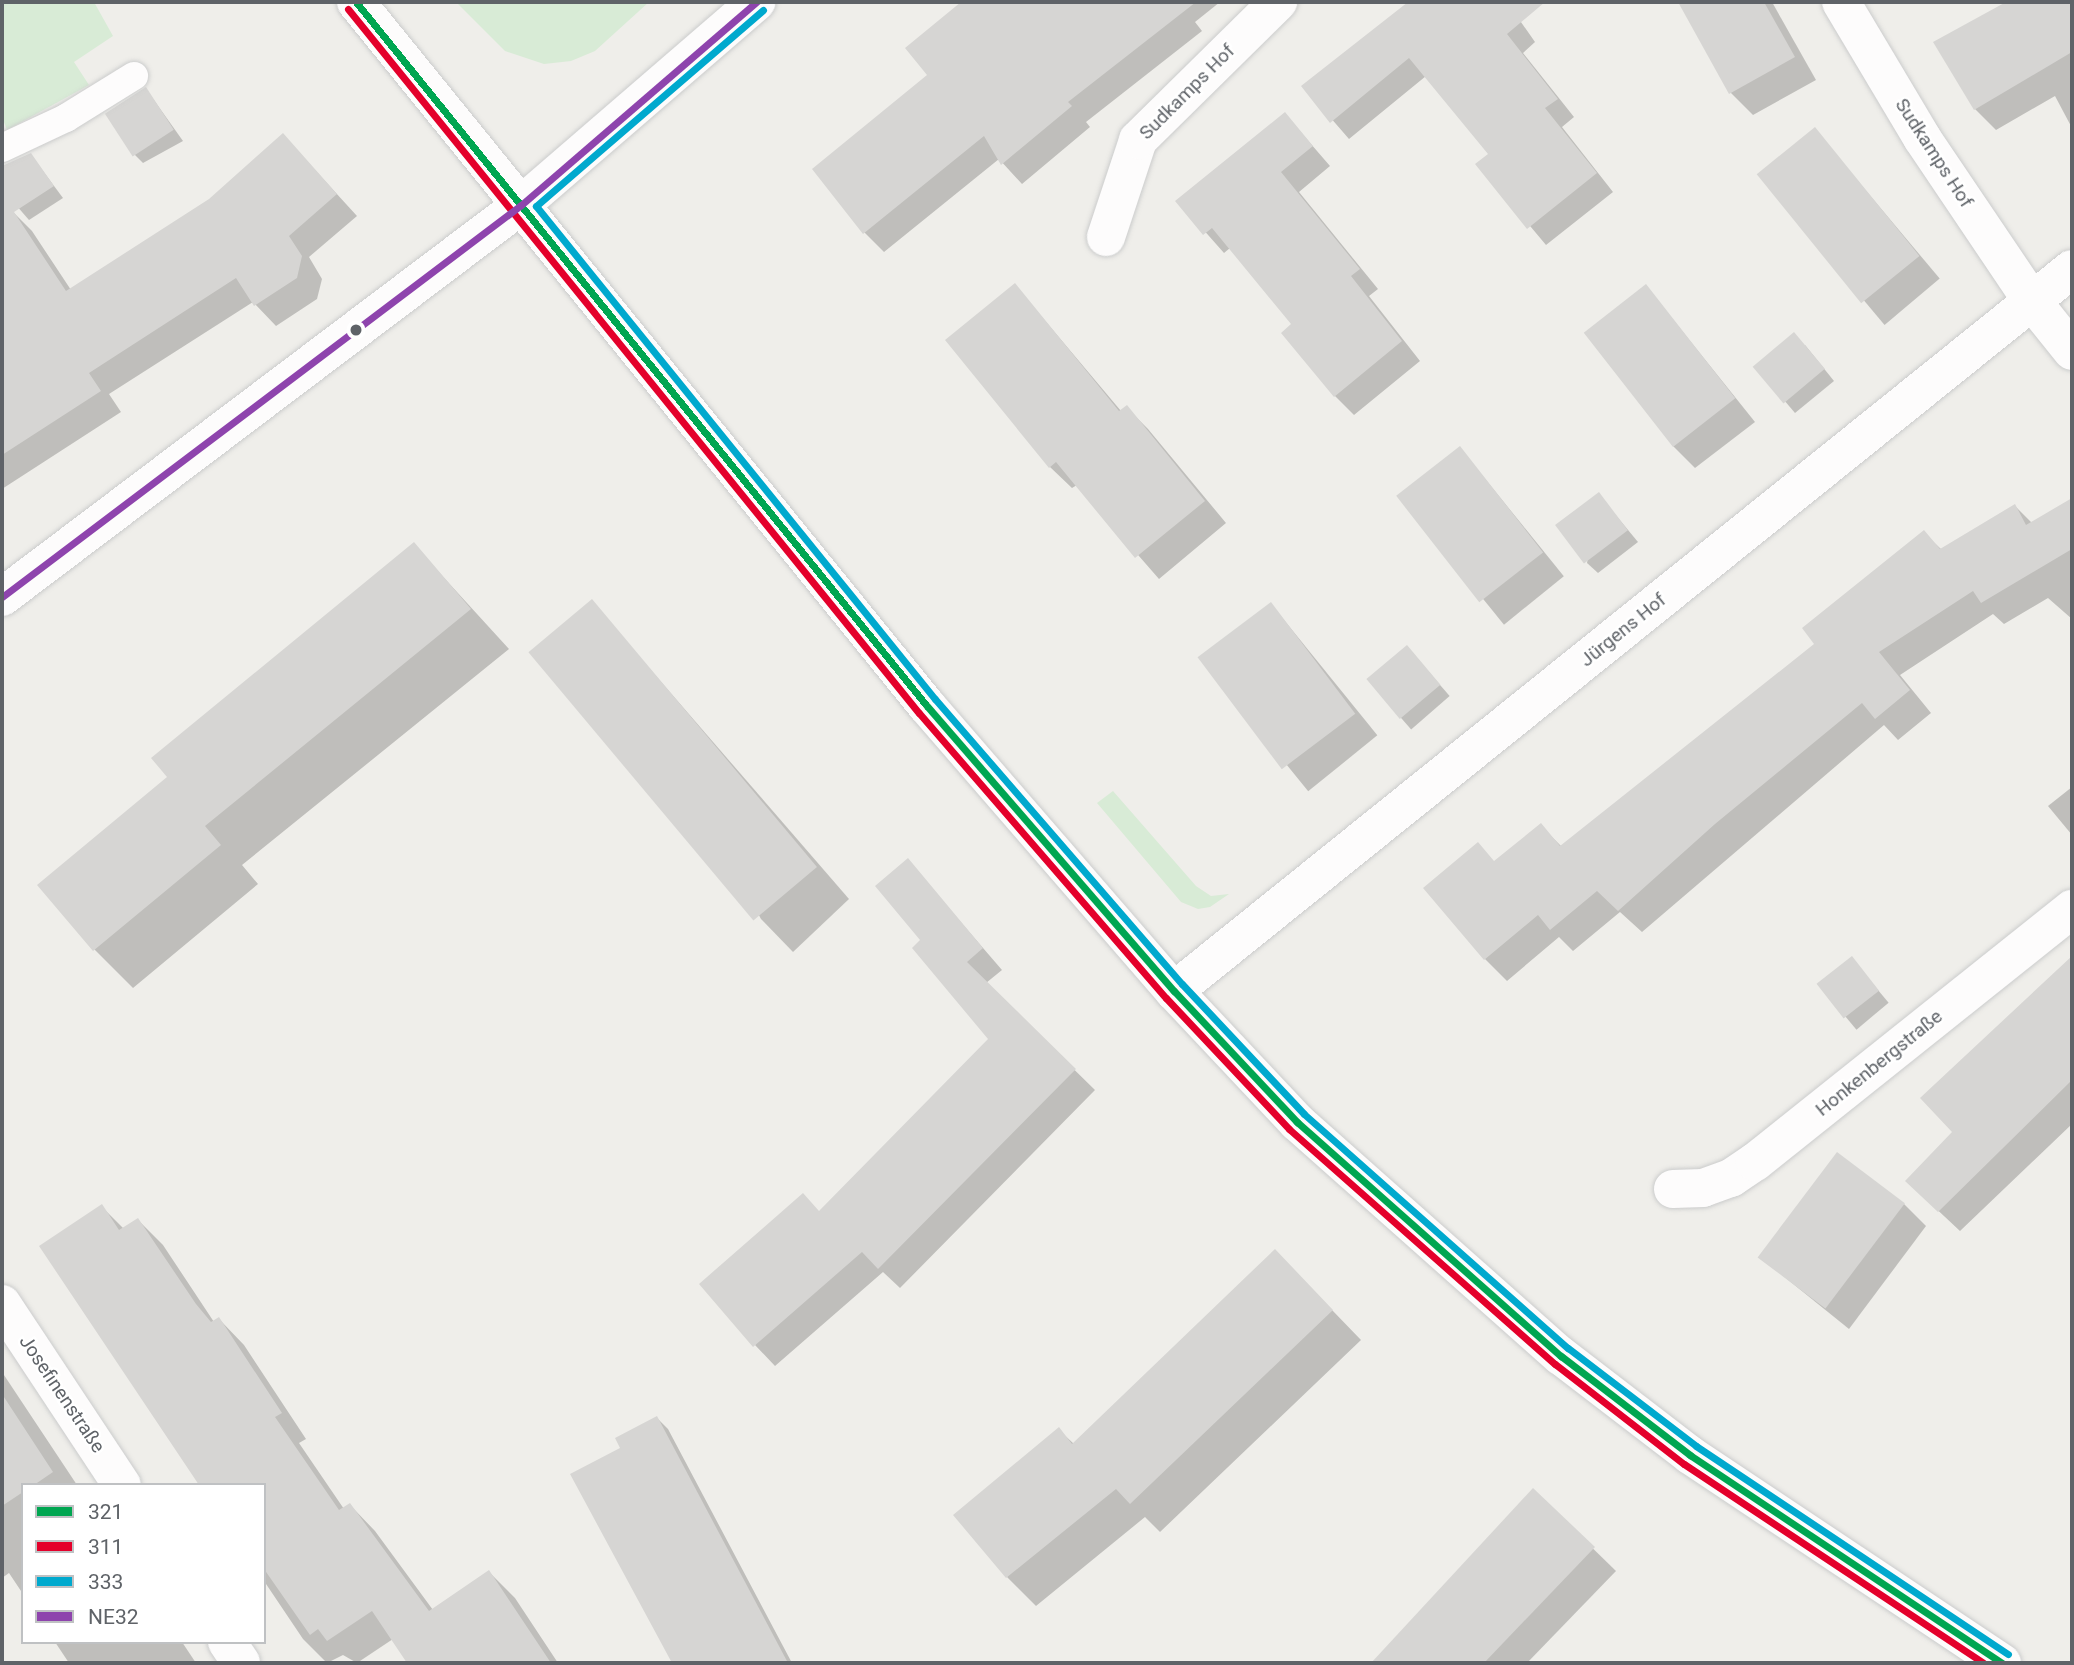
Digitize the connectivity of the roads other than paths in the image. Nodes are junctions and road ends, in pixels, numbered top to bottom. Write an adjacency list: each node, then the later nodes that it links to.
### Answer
1 (356, 2): 7 (street)
2 (756, 2): 7 (street)
3 (1278, 2): 8 (street, Sudkamps Hof)
4 (1841, 2): 10 (street, Sudkamps Hof)
5 (134, 76): 6 (lane)
6 (2, 148)
7 (521, 205): 12 (street); 14 (street)
8 (1106, 237)
9 (2072, 269): 10 (street, Jürgens Hof)
10 (2032, 301): 11 (street); 14 (street, Jürgens Hof)
11 (2072, 351)
12 (2, 597)
13 (2072, 909): 15 (street, Honkenbergstraße)
14 (1174, 991): 20 (street)
15 (1673, 1189)
16 (2, 1304): 17 (street, Josefinenstraße)
17 (121, 1483)
18 (228, 1644): 19 (street)
19 (241, 1663)
20 (2002, 1663)

